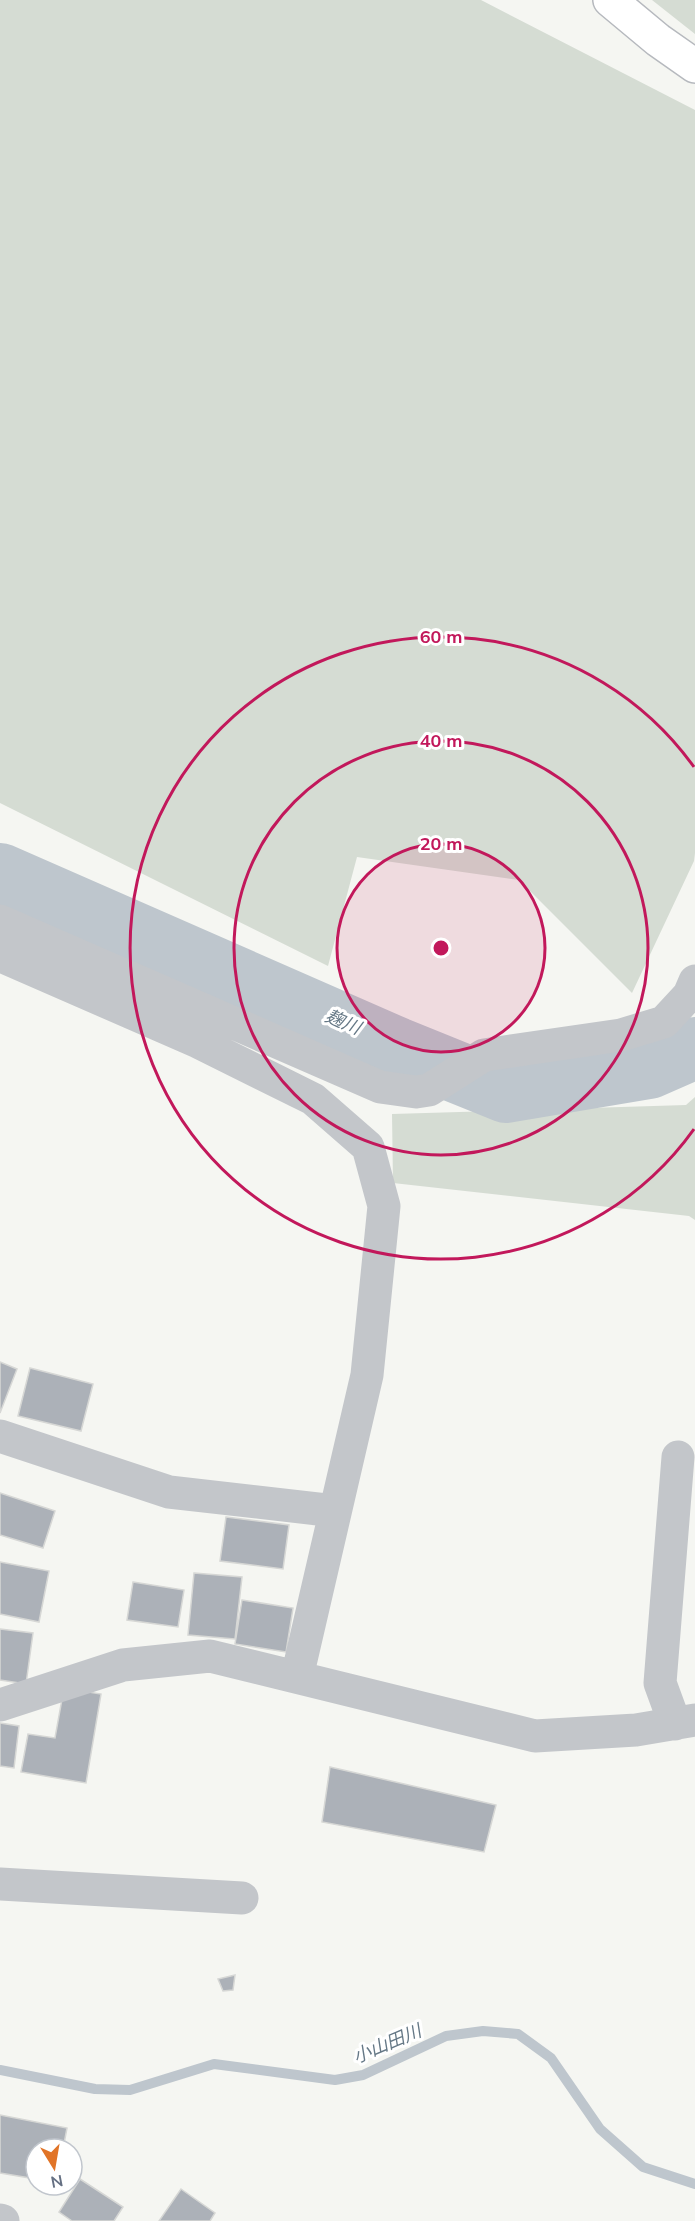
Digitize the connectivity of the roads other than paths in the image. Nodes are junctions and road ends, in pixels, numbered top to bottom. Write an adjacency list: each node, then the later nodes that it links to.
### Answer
1 (610, 0): 2 (street)
2 (695, 66)
3 (0, 921): 5 (street)
4 (0, 953): 8 (street)
5 (695, 981)
6 (0, 1436): 8 (street)
7 (678, 1457): 11 (street)
8 (336, 1511): 9 (street)
9 (297, 1677): 10 (street); 11 (street)
10 (0, 1705)
11 (685, 1722)
12 (0, 1884): 13 (street)
13 (242, 1898)

